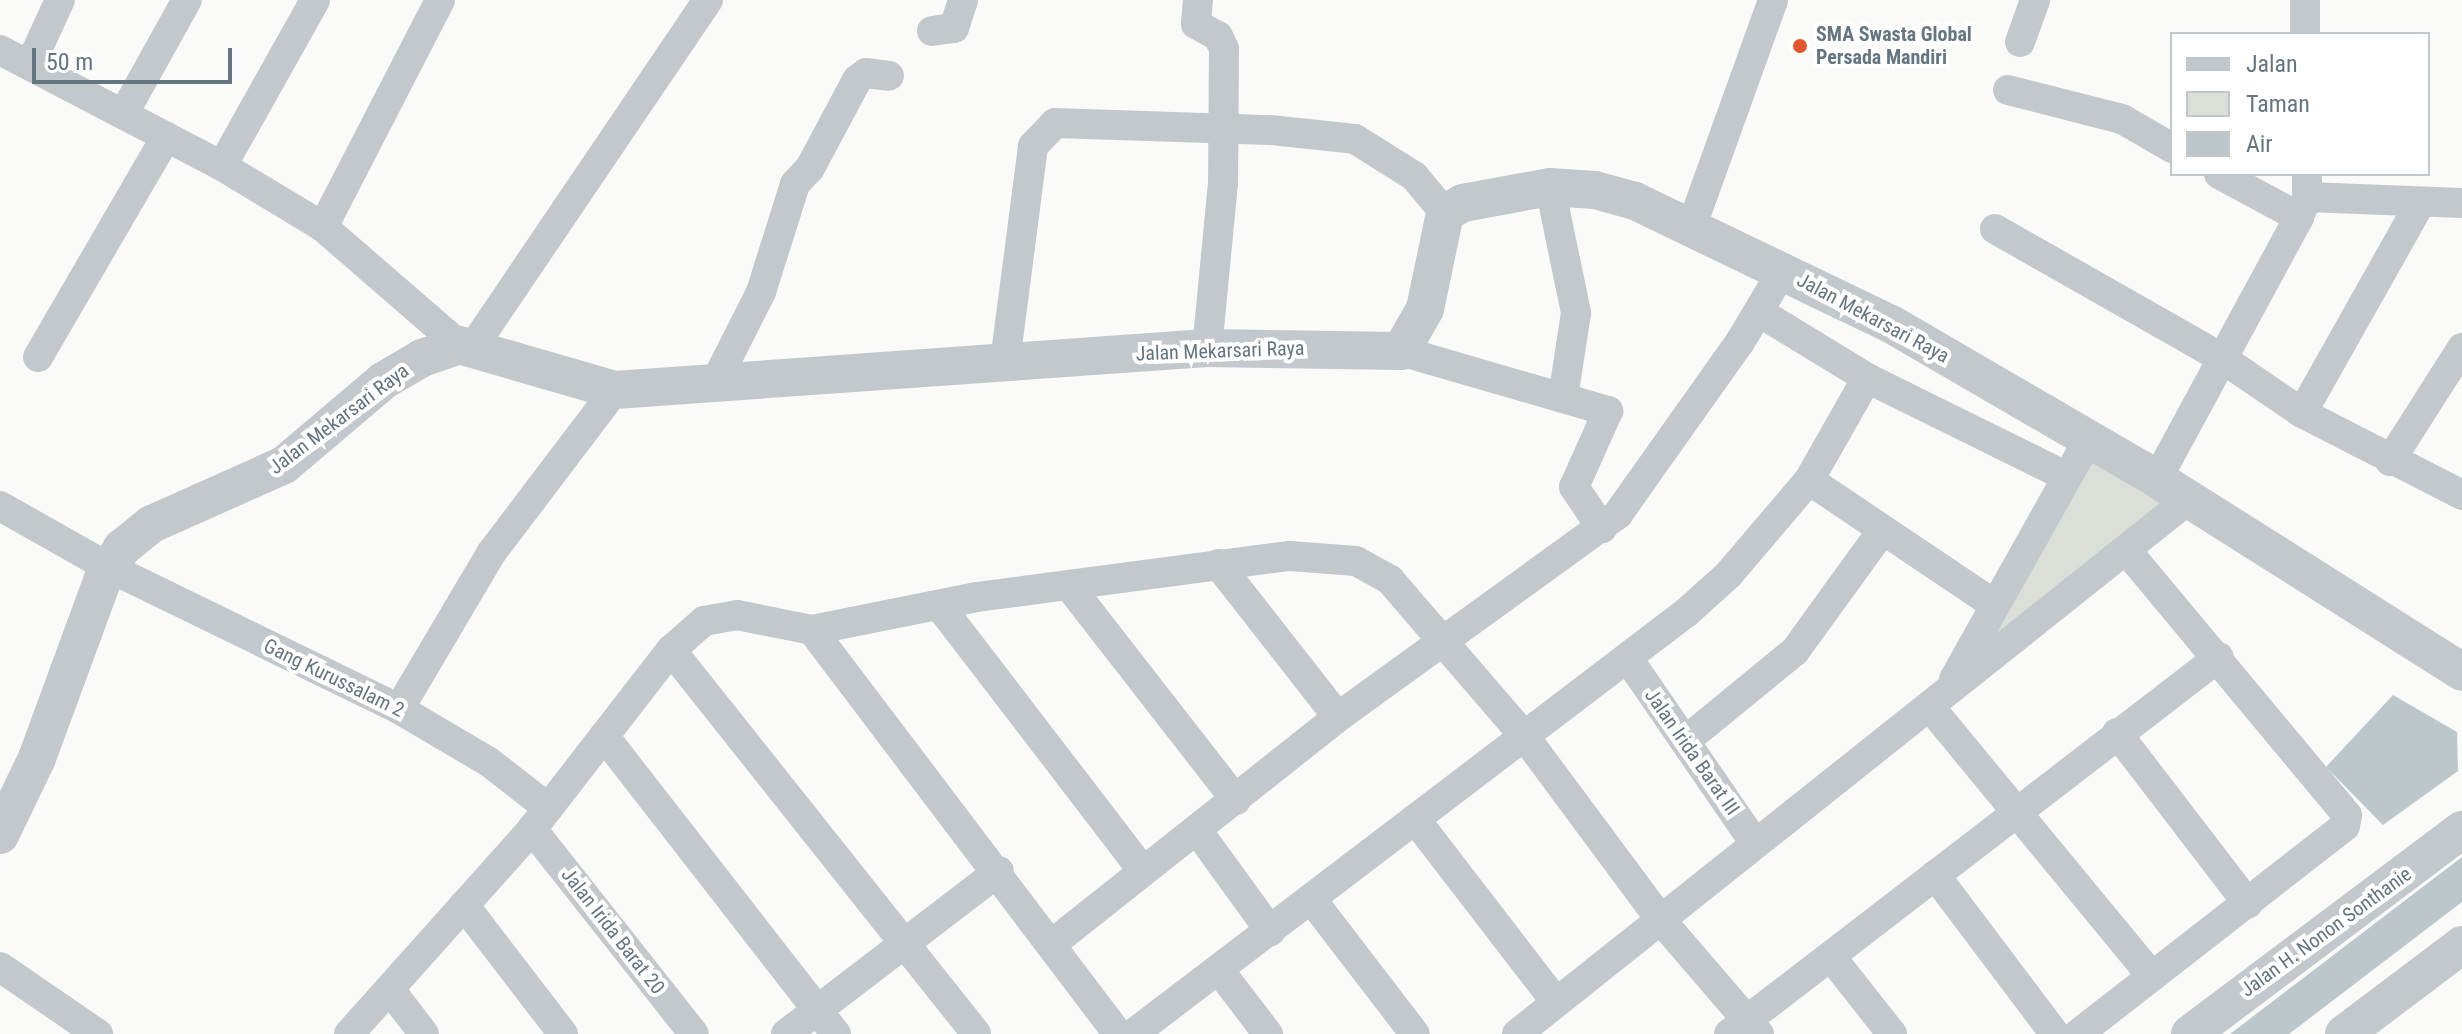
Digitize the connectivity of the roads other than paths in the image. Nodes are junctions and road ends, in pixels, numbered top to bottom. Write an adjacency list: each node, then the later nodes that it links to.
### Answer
1 (60, 0): 15 (street)
2 (187, 0): 18 (street)
3 (315, 0): 22 (street)
4 (440, 0): 29 (street)
5 (708, 0): 34 (street)
6 (963, 0): 11 (street)
7 (1198, 0): 19 (street)
8 (1773, 0): 30 (street)
9 (2035, 0): 13 (street)
10 (2305, 0): 12 (street)
11 (932, 31)
12 (2305, 32)
13 (2020, 42)
14 (0, 50): 15 (street)
15 (31, 63): 18 (street)
16 (889, 76): 42 (street)
17 (2008, 90): 21 (street)
18 (124, 113): 20 (street)
19 (1226, 129): 28 (street); 35 (street); 40 (street)
20 (166, 137): 22 (street); 38 (street)
21 (2170, 147)
22 (222, 166): 29 (street)
23 (2227, 176): 25 (street)
24 (1550, 187): 28 (street, Jalan Mekarsari Raya); 30 (street, Jalan Mekarsari Raya); 44 (street)
25 (2304, 196): 26 (street); 39 (street)
26 (2421, 202): 27 (street); 45 (street)
27 (2462, 203)
28 (1445, 213): 37 (street)
29 (323, 227): 34 (street)
30 (1691, 228): 32 (street, Jalan Mekarsari Raya)
31 (1995, 229): 39 (street)
32 (1783, 270): 33 (street); 46 (street, Jalan Mekarsari Raya)
33 (1759, 312): 41 (street); 53 (street)
34 (465, 347): 43 (street, Jalan Mekarsari Raya); 57 (street, Jalan Mekarsari Raya)
35 (1207, 348): 37 (street, Jalan Mekarsari Raya); 40 (street, Jalan Mekarsari Raya)
36 (2462, 348): 47 (street)
37 (1401, 351): 44 (street)
38 (38, 357)
39 (2220, 357): 45 (street); 50 (street)
40 (1005, 362): 42 (street, Jalan Mekarsari Raya)
41 (1867, 378): 48 (street); 49 (street)
42 (715, 383): 43 (street, Jalan Mekarsari Raya)
43 (615, 390): 68 (street)
44 (1563, 398): 53 (street)
45 (2302, 413): 47 (street)
46 (2089, 438): 48 (street); 50 (street, Jalan Mekarsari Raya)
47 (2390, 461): 51 (street)
48 (2067, 477): 60 (street)
49 (1809, 480): 54 (street); 65 (street)
50 (2173, 489): 55 (street); 66 (street, Jalan Mekarsari Raya)
51 (2462, 495)
52 (0, 506): 57 (street, Gang Kurussalam 2)
53 (1602, 528): 62 (street)
54 (1882, 531): 60 (street); 73 (street)
55 (2128, 552): 64 (street); 67 (street)
56 (1218, 564): 58 (street); 62 (street); 69 (street)
57 (108, 567): 68 (street, Gang Kurussalam 2); 80 (street, Jalan Mekarsari Raya)
58 (1070, 587): 59 (street); 74 (street)
59 (939, 605): 61 (street); 83 (street)
60 (1995, 605): 67 (street)
61 (812, 630): 63 (street); 82 (street)
62 (1444, 639): 69 (street); 72 (street)
63 (671, 650): 71 (street); 91 (street)
64 (2219, 657): 70 (street); 86 (street)
65 (1629, 660): 72 (street); 73 (street, Jalan Irida Barat III)
66 (2462, 672)
67 (1940, 697): 75 (street); 81 (street)
68 (399, 709): 76 (street, Gang Kurussalam 2)
69 (1338, 717): 74 (street)
70 (2117, 733): 75 (street); 86 (street)
71 (604, 736): 76 (street); 99 (street)
72 (1525, 737): 77 (street); 88 (street)
73 (1685, 741): 81 (street, Jalan Irida Barat III)
74 (1236, 800): 78 (street)
75 (2017, 813): 84 (street); 96 (street)
76 (540, 818): 87 (street); 105 (street, Jalan Irida Barat 20)
77 (1415, 819): 85 (street); 98 (street)
78 (1197, 830): 83 (street); 89 (street)
79 (2462, 830): 117 (street, Jalan H. Nonon Sonthanie)
80 (0, 835)
81 (1755, 843): 88 (street)
82 (999, 871): 90 (street); 91 (street)
83 (1143, 871): 90 (street)
84 (1935, 875): 93 (street); 115 (street)
85 (1312, 900): 89 (street); 112 (street)
86 (2248, 904): 96 (street)
87 (464, 905): 97 (street); 104 (street)
88 (1660, 919): 98 (street); 100 (street)
89 (1270, 931): 95 (street)
90 (1053, 943): 109 (street)
91 (906, 945): 99 (street); 108 (street)
92 (2462, 945): 118 (street)
93 (1832, 958): 100 (street); 114 (street)
94 (0, 967): 101 (street)
95 (1219, 970): 110 (street); 111 (street)
96 (2152, 976): 116 (street)
97 (391, 991): 102 (street); 103 (street)
98 (1556, 1002): 113 (street)
99 (817, 1008): 106 (street); 107 (street)
100 (1745, 1029)
101 (98, 1034)
102 (349, 1034)
103 (424, 1034)
104 (563, 1034)
105 (694, 1034)
106 (786, 1034)
107 (836, 1034)
108 (976, 1034)
109 (1118, 1034)
110 (1133, 1034)
111 (1268, 1034)
112 (1415, 1034)
113 (1517, 1034)
114 (1892, 1034)
115 (2055, 1034)
116 (2078, 1034)
117 (2190, 1034)
118 (2344, 1034)

